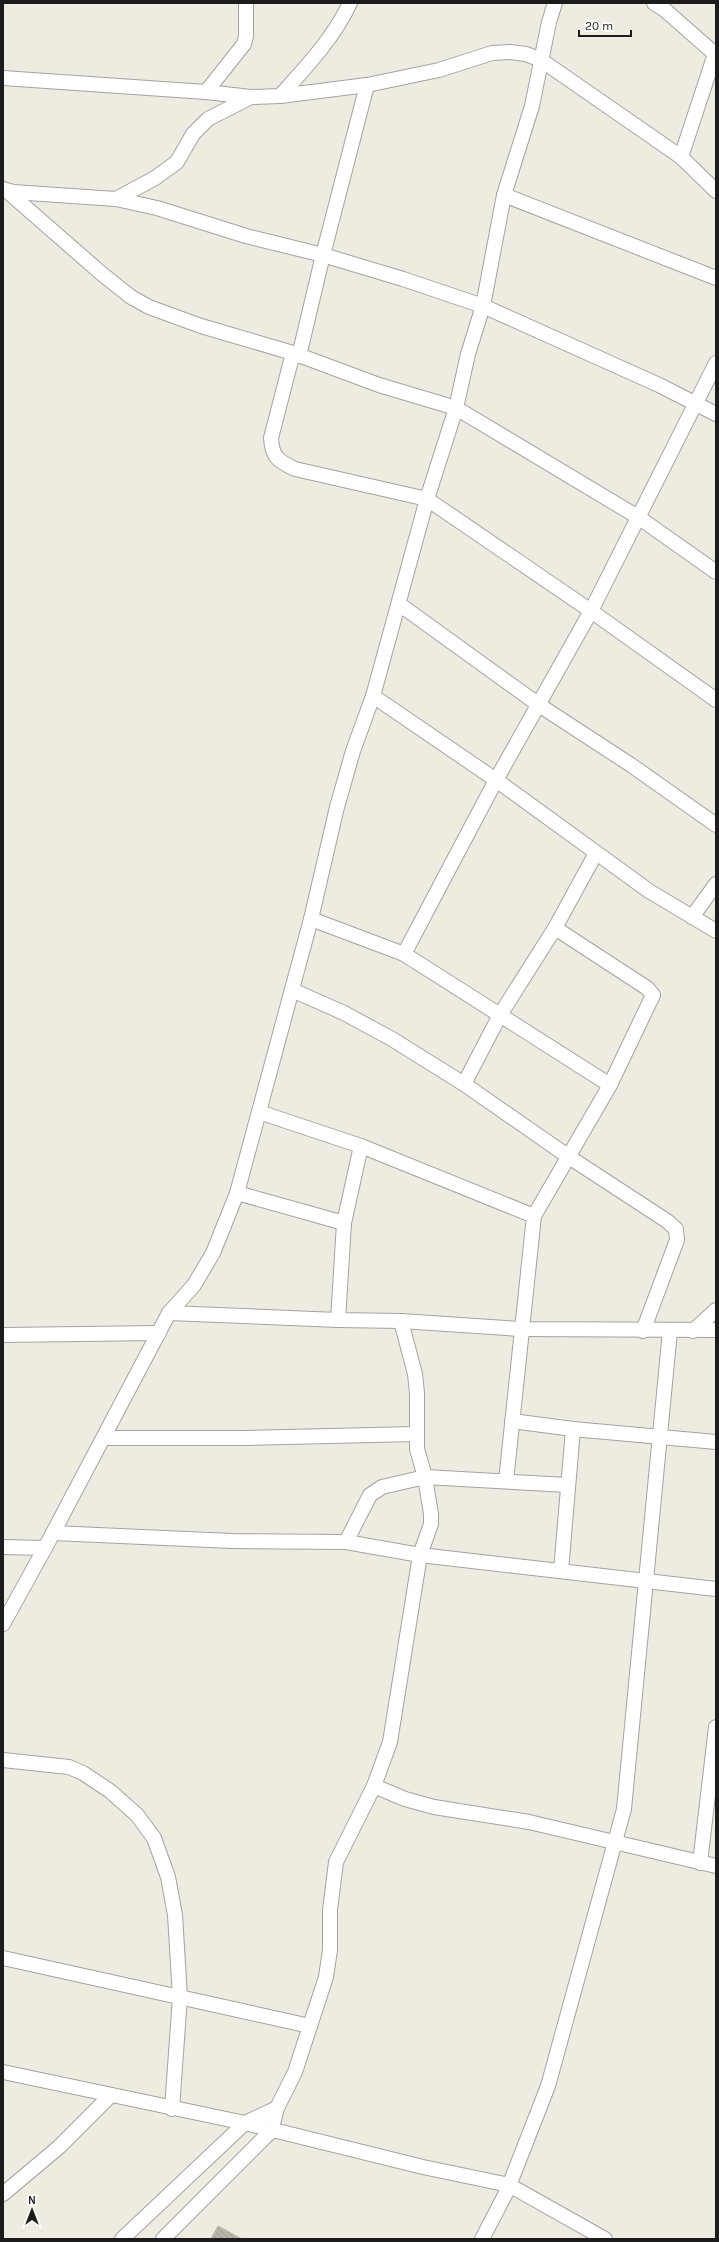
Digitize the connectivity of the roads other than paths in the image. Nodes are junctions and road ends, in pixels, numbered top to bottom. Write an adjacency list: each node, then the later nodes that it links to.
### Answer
1 (246, 3): 9 (street)
2 (350, 3): 10 (street)
3 (555, 3): 6 (street)
4 (654, 3): 5 (street)
5 (716, 52): 12 (street)
6 (541, 60): 8 (street); 12 (street); 15 (street)
7 (3, 78): 9 (street)
8 (367, 85): 10 (street); 17 (street)
9 (206, 92): 11 (street)
10 (280, 96): 11 (street)
11 (252, 97): 16 (street)
12 (681, 157): 14 (street)
13 (5, 190): 16 (street); 20 (street)
14 (716, 191)
15 (504, 195): 18 (street); 19 (street)
16 (116, 199): 17 (street)
17 (323, 255): 19 (street); 20 (street)
18 (716, 278)
19 (483, 306): 22 (street); 23 (street)
20 (296, 354): 23 (street); 25 (street)
21 (716, 363): 22 (street)
22 (696, 403): 24 (street); 26 (street)
23 (456, 408): 25 (street); 26 (street)
24 (716, 414)
25 (427, 500): 28 (street); 29 (street)
26 (638, 517): 27 (street); 29 (street)
27 (716, 572)
28 (399, 604): 30 (street); 32 (street)
29 (591, 611): 31 (street); 32 (street)
30 (373, 696): 33 (street); 38 (street)
31 (716, 700)
32 (540, 705): 33 (street); 34 (street)
33 (496, 780): 35 (street); 41 (street)
34 (716, 825)
35 (596, 853): 37 (street); 39 (street)
36 (716, 884): 37 (street)
37 (692, 917): 40 (street)
38 (311, 919): 41 (street); 42 (street)
39 (555, 928): 43 (street); 45 (street)
40 (716, 931)
41 (404, 954): 43 (street)
42 (292, 990): 44 (street); 46 (street)
43 (500, 1015): 44 (street); 45 (street)
44 (464, 1084): 48 (street)
45 (610, 1085): 48 (street)
46 (259, 1112): 47 (street); 49 (street)
47 (361, 1146): 50 (street); 51 (street)
48 (569, 1157): 50 (street); 58 (street)
49 (237, 1193): 51 (street); 53 (street)
50 (534, 1216): 56 (street)
51 (344, 1223): 54 (street)
52 (716, 1310): 60 (street)
53 (169, 1313): 54 (street); 61 (street)
54 (338, 1320): 55 (street)
55 (401, 1321): 56 (street); 65 (street)
56 (520, 1329): 58 (street); 63 (street)
57 (716, 1330): 60 (street)
58 (643, 1331): 59 (street)
59 (670, 1331): 60 (street); 66 (street)
60 (693, 1331)
61 (159, 1334): 62 (street); 67 (street)
62 (3, 1335)
63 (512, 1421): 64 (street); 70 (street)
64 (573, 1429): 66 (street); 71 (street)
65 (416, 1434): 67 (street); 69 (street)
66 (660, 1436): 68 (street); 78 (street)
67 (104, 1438): 72 (street)
68 (716, 1442)
69 (425, 1477): 70 (street); 73 (street); 76 (street)
70 (506, 1482): 71 (street)
71 (568, 1485): 77 (street)
72 (53, 1533): 73 (street); 75 (street)
73 (346, 1542): 76 (street)
74 (3, 1547): 75 (street)
75 (46, 1548): 80 (street)
76 (420, 1555): 77 (street); 83 (street)
77 (561, 1572): 78 (street)
78 (646, 1582): 79 (street); 84 (street)
79 (716, 1589)
80 (3, 1624)
81 (716, 1727): 85 (street)
82 (3, 1760): 88 (street)
83 (374, 1786): 84 (street); 89 (street)
84 (615, 1844): 85 (street); 96 (street)
85 (700, 1863): 86 (street)
86 (716, 1866)
87 (3, 1958): 88 (street)
88 (180, 1997): 89 (street); 93 (street)
89 (310, 2026): 92 (street)
90 (3, 2072): 91 (street)
91 (111, 2095): 93 (street); 97 (street)
92 (277, 2108): 94 (street); 95 (street)
93 (172, 2109): 94 (street)
94 (245, 2123): 95 (street); 98 (street)
95 (271, 2131): 96 (street); 99 (street)
96 (509, 2185): 100 (street); 101 (street)
97 (3, 2194)
98 (122, 2239)
99 (163, 2239)
100 (482, 2239)
101 (605, 2239)

